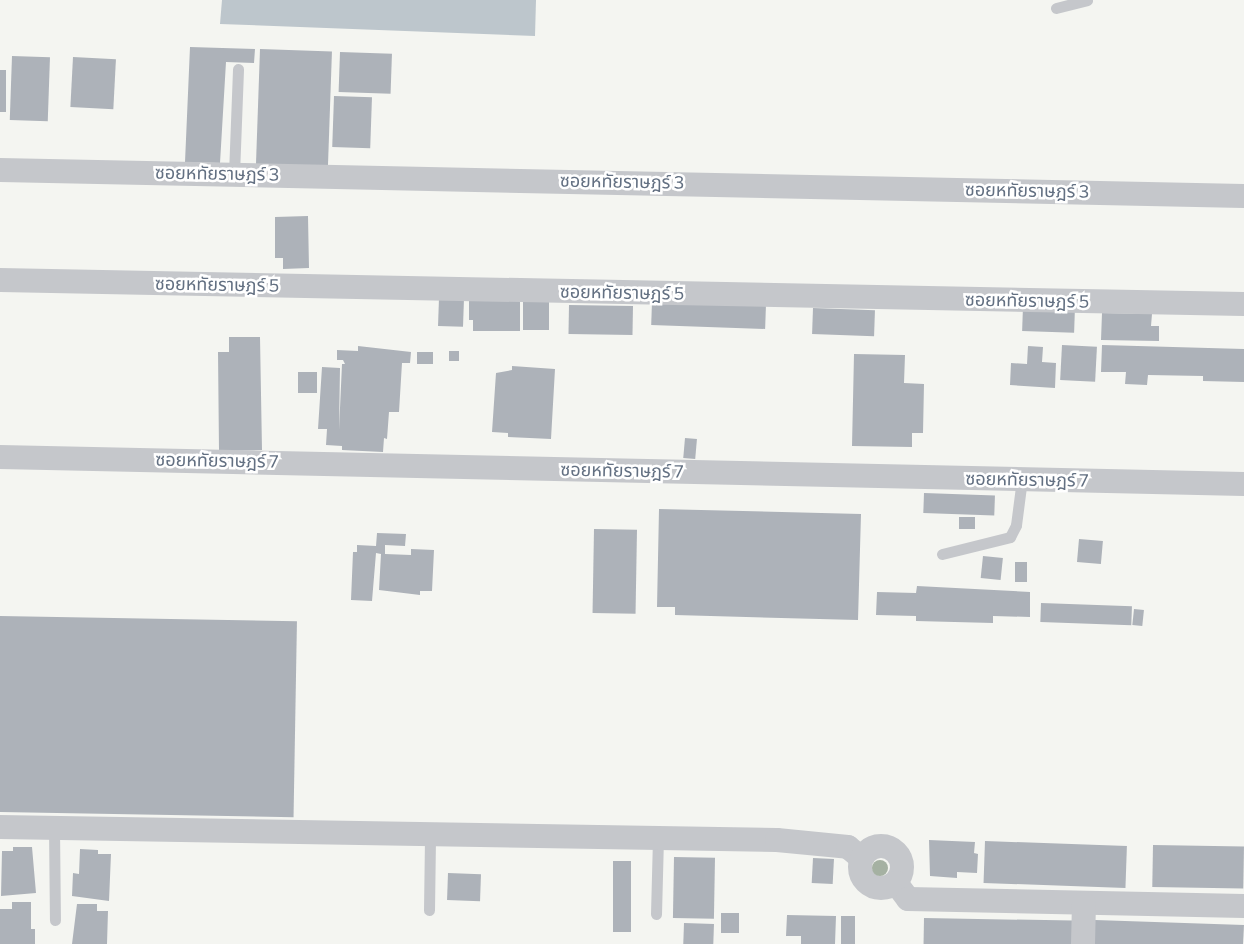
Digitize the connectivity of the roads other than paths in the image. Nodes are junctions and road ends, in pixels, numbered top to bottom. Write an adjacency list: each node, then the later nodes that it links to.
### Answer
1 (1087, 0): 2 (lane)
2 (1056, 8)
3 (238, 69): 5 (lane)
4 (0, 170): 5 (street, ซอยหทัยราษฎร์ 3)
5 (234, 174): 6 (street, ซอยหทัยราษฎร์ 3)
6 (1244, 196)
7 (0, 280): 8 (street, ซอยหทัยราษฎร์ 5)
8 (1244, 304)
9 (0, 457): 10 (street, ซอยหทัยราษฎร์ 7)
10 (1022, 479): 11 (street, ซอยหทัยราษฎร์ 7); 12 (lane)
11 (1244, 484)
12 (942, 554)
13 (0, 827): 14 (street)
14 (54, 828): 15 (street); 23 (lane)
15 (430, 834): 16 (street); 21 (lane)
16 (658, 839): 17 (street); 22 (lane)
17 (861, 858): 18 (street); 18 (street)
18 (896, 883): 19 (street)
19 (1084, 904): 20 (street); 24 (street)
20 (1244, 906)
21 (429, 910)
22 (656, 914)
23 (55, 920)
24 (1083, 944)

